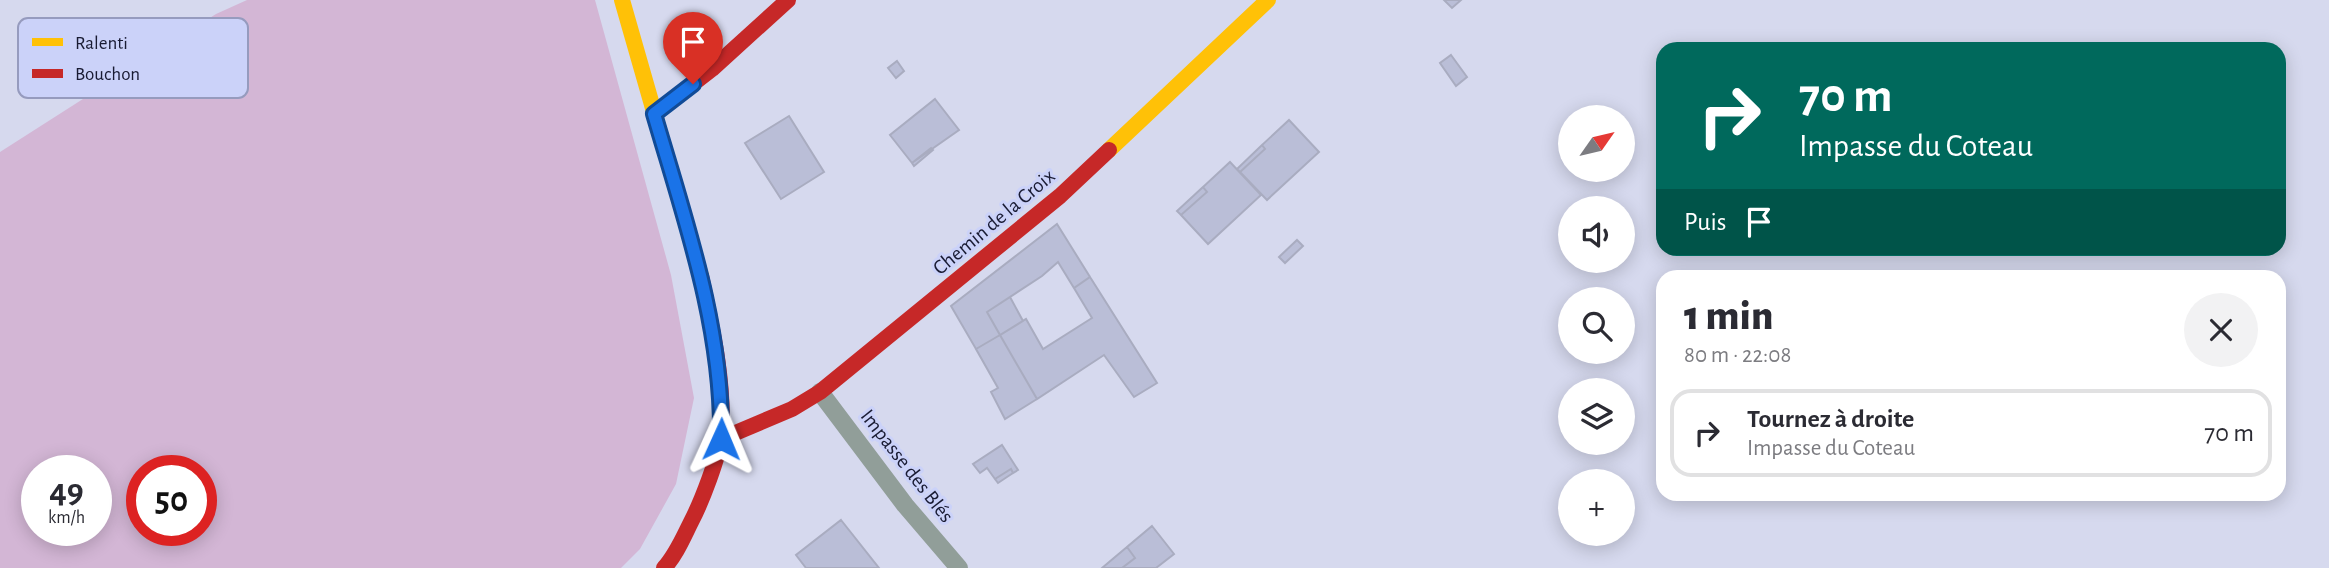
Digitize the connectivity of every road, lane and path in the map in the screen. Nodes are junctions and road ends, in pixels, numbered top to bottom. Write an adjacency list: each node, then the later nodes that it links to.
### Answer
1 (622, 0): 4 (street)
2 (788, 0): 4 (street)
3 (1268, 0): 5 (street, Chemin de la Croix)
4 (654, 114): 6 (street)
5 (820, 391): 6 (street, Chemin de la Croix); 8 (lane, Impasse des Blés)
6 (721, 439): 7 (street)
7 (664, 568)
8 (960, 568)

